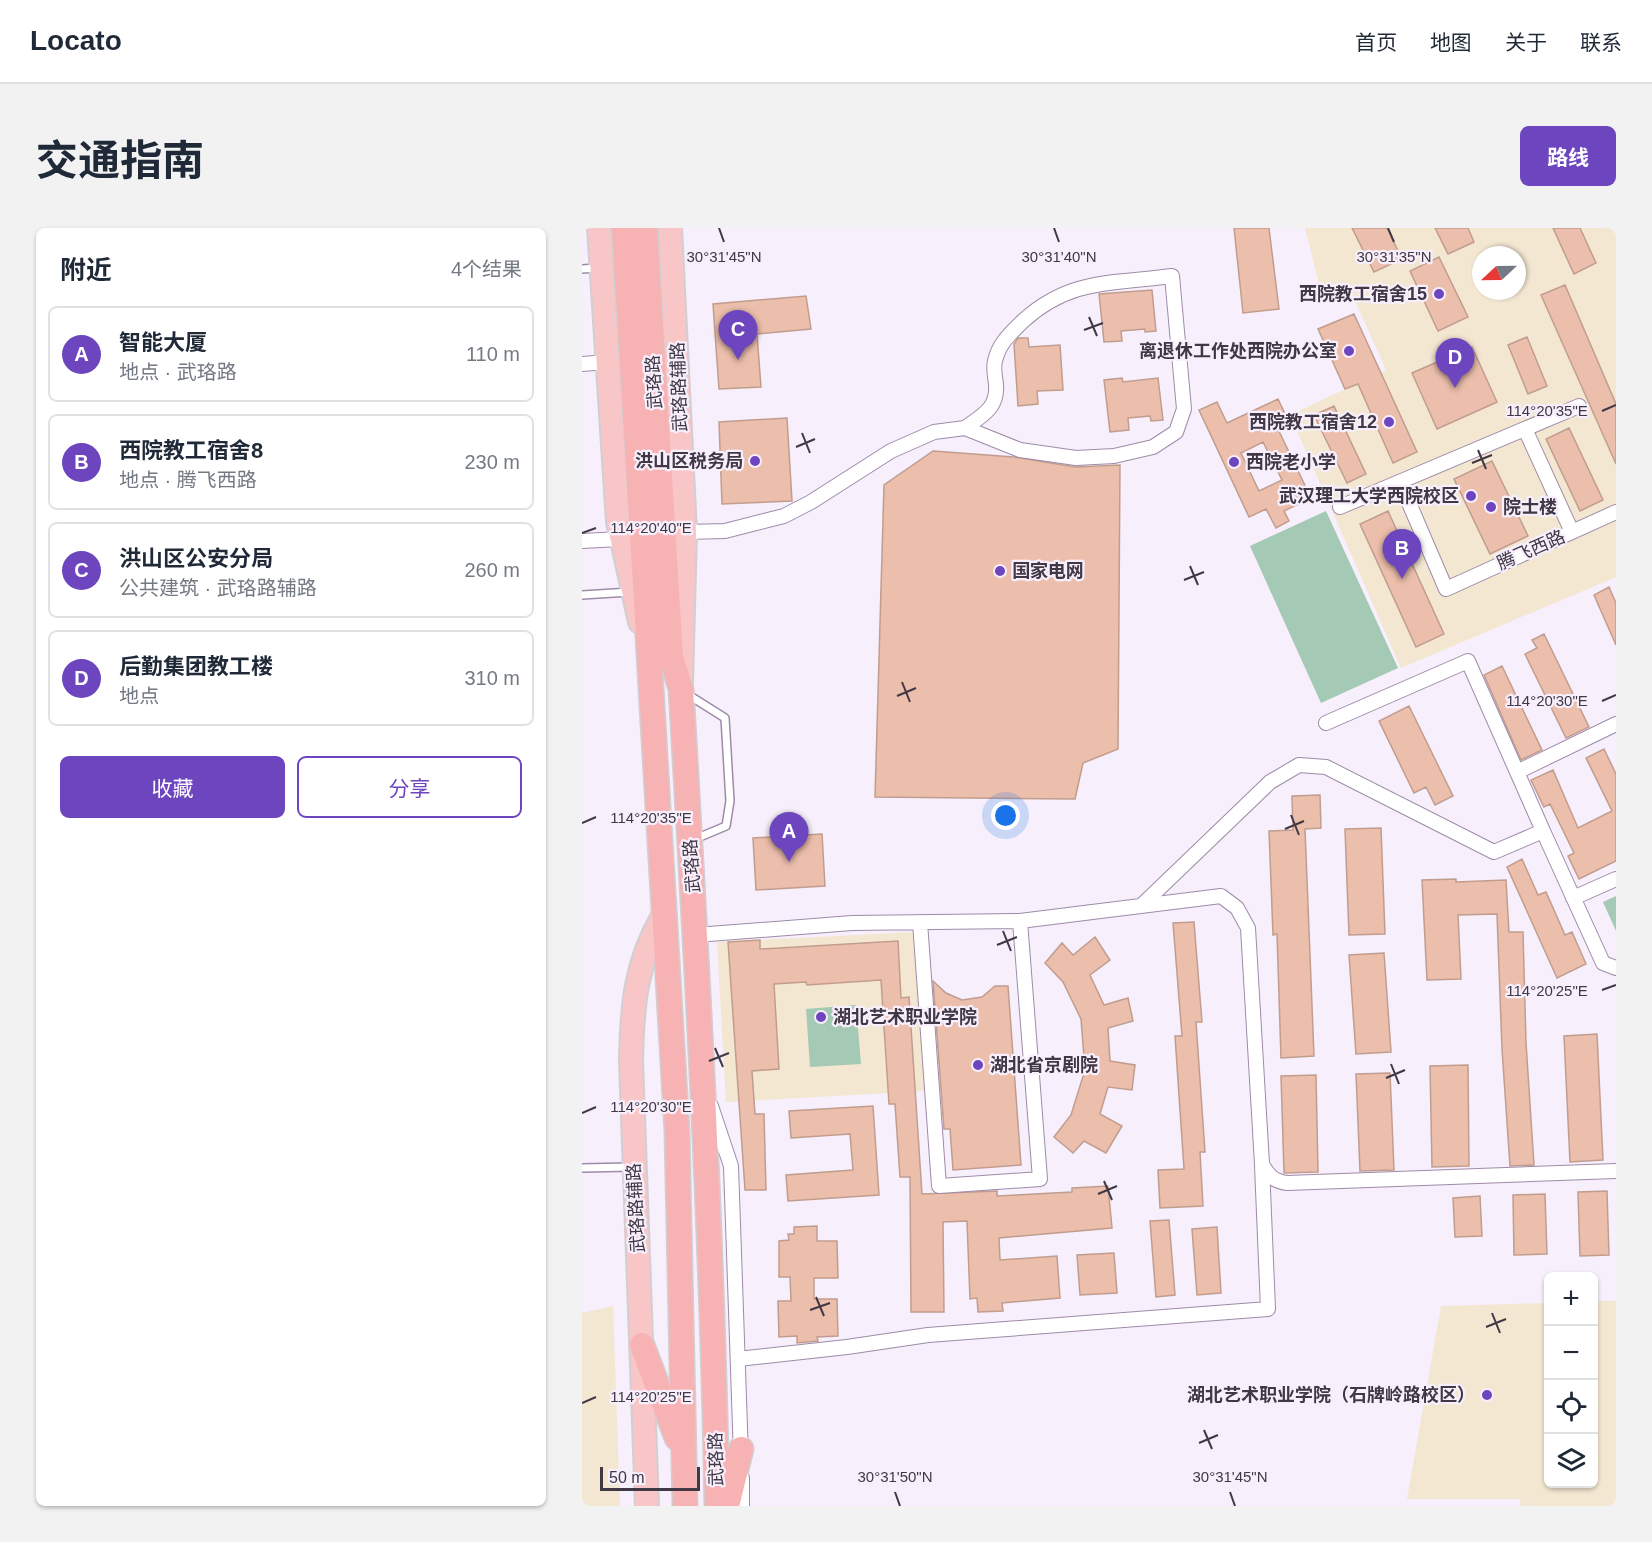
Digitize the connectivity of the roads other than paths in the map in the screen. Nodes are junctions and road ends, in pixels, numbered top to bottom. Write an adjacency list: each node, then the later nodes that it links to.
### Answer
1 (599, 228): 5 (main road)
2 (624, 228): 20 (highway, 武珞路)
3 (645, 228): 21 (highway, 武珞路)
4 (670, 228): 14 (main road, 武珞路辅路)
5 (592, 268): 6 (main road)
6 (607, 362): 7 (street); 16 (main road)
7 (582, 364)
8 (1580, 406): 10 (street)
9 (965, 428): 9 (street); 14 (street)
10 (1526, 429): 11 (street); 15 (street)
11 (1400, 482): 12 (street); 15 (street, 腾飞西路)
12 (1341, 507)
13 (1616, 512): 15 (street, 腾飞西路)
14 (685, 532): 21 (main road, 武珞路辅路)
15 (1572, 532)
16 (620, 539): 17 (street); 18 (main road)
17 (582, 541)
18 (633, 592): 19 (lane); 20 (main road)
19 (582, 595)
20 (649, 656): 30 (highway, 武珞路)
21 (681, 690): 26 (highway, 武珞路); 26 (lane)
22 (1326, 723): 24 (street)
23 (1616, 724): 24 (street)
24 (1516, 772): 25 (street)
25 (1543, 831): 28 (street); 29 (street)
26 (690, 841): 33 (highway, 武珞路)
27 (1616, 879): 28 (street)
28 (1573, 898): 34 (street)
29 (1141, 906): 31 (street); 36 (street)
30 (663, 916): 37 (main road, 武珞路辅路); 43 (highway, 武珞路)
31 (1020, 921): 32 (street); 32 (street)
32 (920, 922): 33 (street)
33 (696, 935): 35 (highway, 武珞路)
34 (1616, 968)
35 (704, 1084): 41 (street); 46 (highway, 武珞路)
36 (1262, 1164): 39 (street); 41 (street)
37 (634, 1167): 38 (lane); 40 (main road, 武珞路辅路)
38 (582, 1168)
39 (1616, 1171)
40 (642, 1345): 43 (highway); 44 (main road, 武珞路辅路)
41 (738, 1359): 42 (street)
42 (741, 1449): 47 (highway); 48 (street)
43 (684, 1454): 45 (highway, 武珞路)
44 (646, 1506)
45 (685, 1506)
46 (717, 1506)
47 (727, 1506)
48 (742, 1506)

